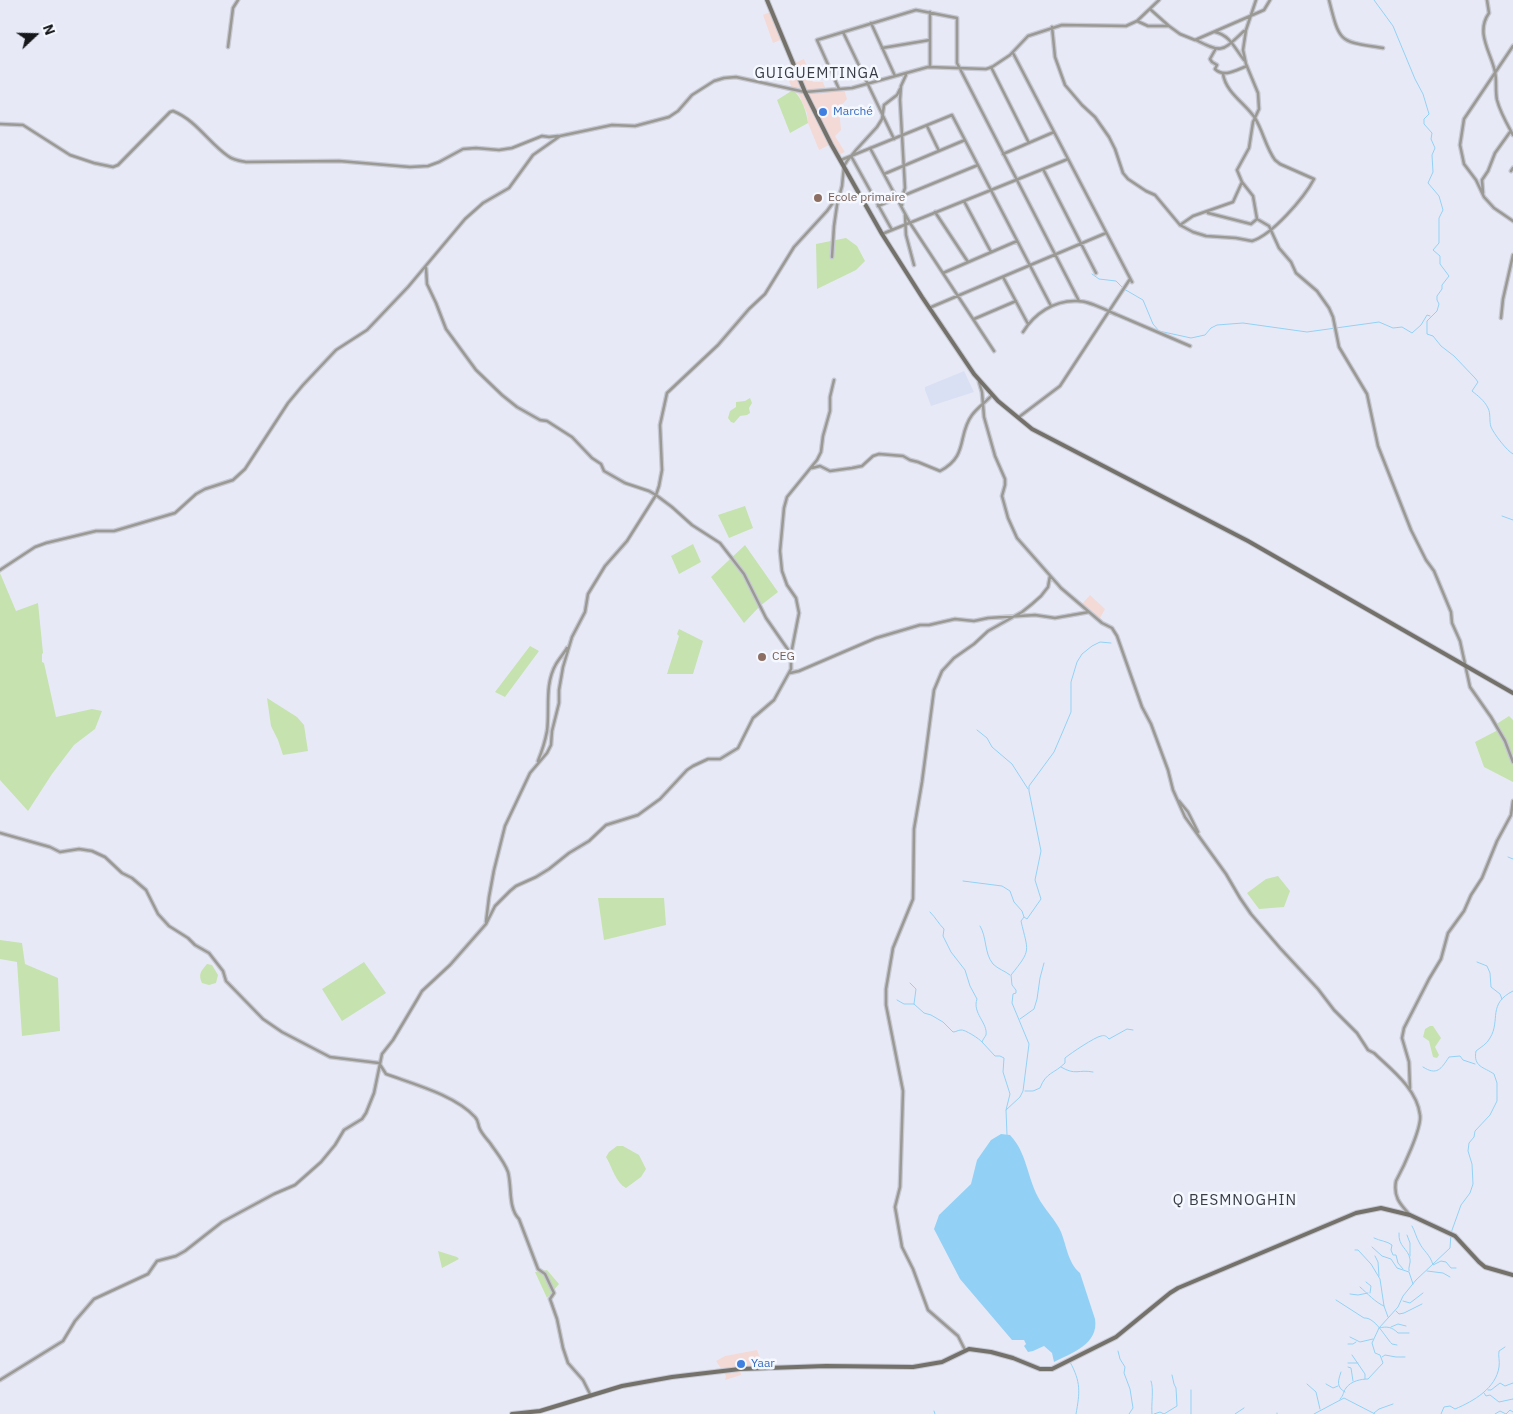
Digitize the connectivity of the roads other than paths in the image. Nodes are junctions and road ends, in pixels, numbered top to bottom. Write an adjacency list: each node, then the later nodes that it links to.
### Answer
1 (238, 0): 22 (street)
2 (767, 0): 39 (street)
3 (1159, 0): 8 (street)
4 (1256, 0): 10 (street)
5 (1270, 0): 10 (street)
6 (1329, 0): 24 (street)
7 (1487, 0): 32 (street)
8 (1150, 9): 11 (street); 13 (street)
9 (930, 12): 12 (street); 18 (street); 31 (street)
10 (1251, 14): 15 (street); 17 (street)
11 (1137, 21): 13 (street); 14 (street)
12 (871, 23): 16 (street); 23 (street)
13 (1169, 26): 19 (street)
14 (1052, 28): 26 (street); 79 (street)
15 (1246, 30): 20 (street); 27 (street)
16 (843, 32): 36 (street); 38 (street)
17 (1213, 32): 19 (street); 20 (street)
18 (930, 40): 23 (street); 29 (street)
19 (1195, 40): 25 (street)
20 (1232, 43): 25 (street); 27 (street)
21 (1513, 46): 32 (street)
22 (228, 47)
23 (882, 48): 35 (street)
24 (1383, 48)
25 (1214, 50): 34 (street)
26 (1013, 53): 30 (street); 45 (street)
27 (1245, 60): 28 (street)
28 (1247, 66): 34 (street); 41 (street)
29 (930, 67): 31 (street); 33 (street)
30 (991, 68): 31 (street); 51 (street)
31 (960, 69): 54 (street)
32 (1495, 72): 44 (street); 68 (street)
33 (906, 74): 35 (street); 37 (street)
34 (1223, 74): 41 (street)
35 (896, 77): 36 (street)
36 (868, 84): 38 (street); 40 (street)
37 (901, 86): 40 (street); 46 (street)
38 (840, 89): 39 (street)
39 (804, 92): 48 (street); 57 (street)
40 (882, 114): 49 (street); 55 (street)
41 (1256, 119): 64 (street); 80 (street)
42 (0, 124): 48 (street)
43 (927, 126): 46 (street); 50 (street); 53 (street)
44 (1510, 131): 47 (street); 68 (street)
45 (1054, 132): 51 (street); 56 (street)
46 (903, 135): 49 (street); 58 (street)
47 (1513, 135)
48 (560, 136): 93 (street)
49 (894, 139): 52 (street)
50 (965, 140): 53 (street); 59 (street)
51 (1029, 143): 54 (street)
52 (870, 148): 55 (street); 62 (street)
53 (939, 151): 58 (street)
54 (1003, 154): 63 (street)
55 (851, 156): 57 (street); 60 (street); 71 (street)
56 (1068, 159): 61 (street); 82 (street)
57 (841, 160): 60 (street)
58 (904, 165): 62 (street); 67 (street)
59 (978, 165): 65 (street); 67 (street)
60 (844, 166): 66 (street); 83 (street)
61 (1043, 169): 63 (street); 85 (street)
62 (884, 174): 69 (street)
63 (1016, 180): 65 (street); 87 (street)
64 (1242, 182): 74 (street); 75 (street)
65 (991, 190): 70 (street); 84 (street)
66 (840, 193): 89 (street); 115 (street)
67 (902, 197): 69 (street); 72 (street)
68 (1484, 197): 76 (street)
69 (897, 198): 71 (street); 72 (street)
70 (964, 201): 73 (street); 86 (street)
71 (878, 206): 81 (street)
72 (903, 210): 77 (street); 78 (street)
73 (936, 212): 77 (street); 90 (street)
74 (1207, 212): 75 (street); 79 (street)
75 (1258, 219): 80 (street)
76 (1513, 222)
77 (910, 223): 78 (street); 94 (street)
78 (906, 225): 81 (street); 91 (street)
79 (1180, 225): 80 (street)
80 (1271, 229): 122 (street)
81 (892, 230): 83 (street)
82 (1106, 233): 85 (street); 102 (street)
83 (882, 234): 101 (street)
84 (1018, 241): 86 (street); 92 (street)
85 (1081, 243): 87 (street); 95 (street)
86 (991, 252): 90 (street)
87 (1055, 254): 92 (street); 99 (street)
88 (1513, 255): 103 (street)
89 (832, 257)
90 (968, 262): 94 (street)
91 (914, 265)
92 (1030, 265): 96 (street); 100 (street)
93 (426, 266): 115 (street); 116 (street)
94 (943, 273): 97 (street)
95 (1096, 273)
96 (1003, 276): 97 (street); 98 (street)
97 (958, 296): 101 (street); 104 (street)
98 (1016, 301): 104 (street); 105 (street)
99 (1079, 301): 100 (street); 102 (street)
100 (1052, 306): 105 (street)
101 (929, 308): 110 (street)
102 (1109, 312): 107 (street); 113 (street)
103 (1501, 318)
104 (973, 320): 108 (street)
105 (1028, 324): 106 (street)
106 (1023, 332)
107 (1190, 346)
108 (994, 351)
109 (834, 380): 114 (street)
110 (979, 380): 111 (street); 112 (street)
111 (992, 395): 112 (street); 113 (street)
112 (983, 405): 114 (street); 117 (street)
113 (1017, 418): 122 (street)
114 (810, 468): 121 (street)
115 (656, 496): 120 (street); 121 (street)
116 (0, 570)
117 (1050, 576): 118 (street); 119 (street)
118 (1090, 612): 119 (street); 131 (street)
119 (1012, 618): 123 (street); 134 (street)
120 (570, 646): 126 (street); 126 (street)
121 (791, 654): 123 (street)
122 (1464, 665): 124 (street); 125 (street)
123 (789, 673): 129 (street)
124 (1513, 693)
125 (1513, 762)
126 (538, 763): 129 (street)
127 (1513, 800): 131 (street)
128 (0, 833): 130 (street)
129 (486, 924): 130 (street)
130 (379, 1063): 135 (street); 136 (street)
131 (1410, 1090): 132 (street)
132 (1410, 1215): 133 (street); 134 (street)
133 (1513, 1275)
134 (965, 1350): 136 (street)
135 (0, 1380)
136 (591, 1396): 137 (street)
137 (512, 1414)

